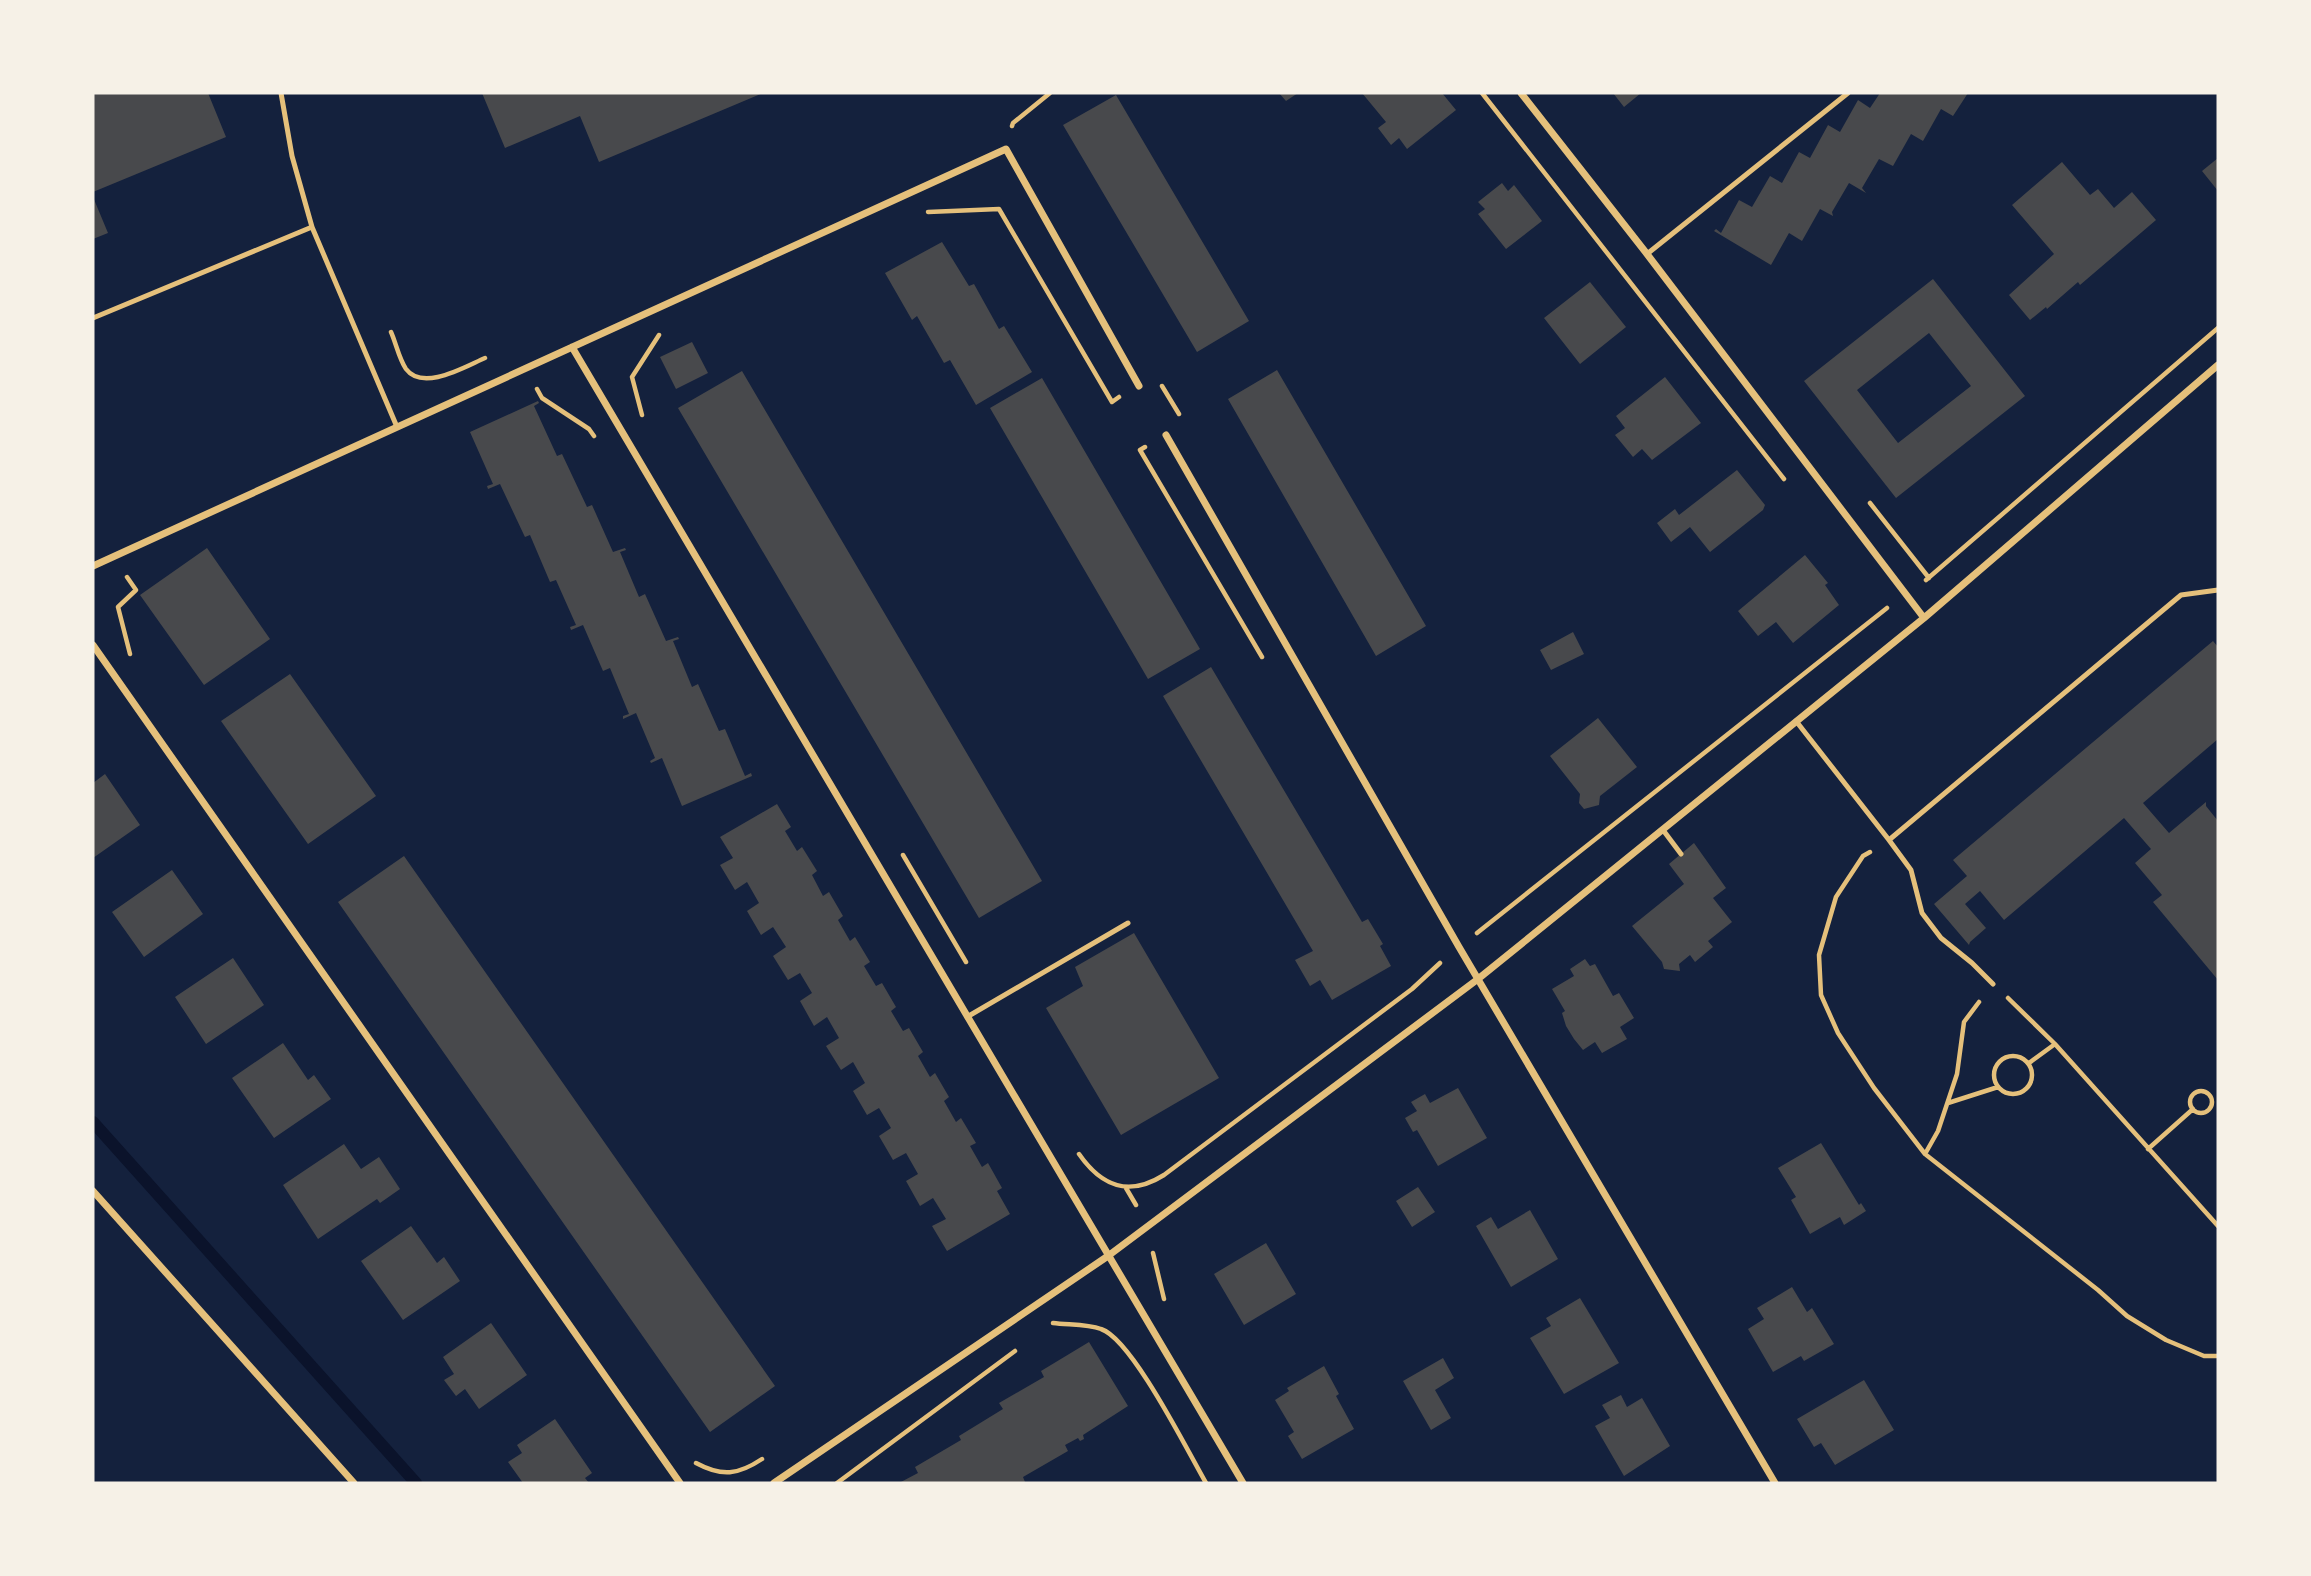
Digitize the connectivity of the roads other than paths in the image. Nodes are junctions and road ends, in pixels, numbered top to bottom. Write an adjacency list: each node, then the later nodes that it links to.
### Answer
1 (281, 93): 4 (lane)
2 (1521, 93): 5 (street)
3 (1848, 93): 5 (lane)
4 (312, 227): 6 (lane); 10 (lane)
5 (1647, 254): 14 (street)
6 (93, 318)
7 (572, 348): 9 (street); 10 (street); 23 (street)
8 (2218, 365): 14 (street)
9 (1139, 386)
10 (397, 427): 12 (street)
11 (1166, 435): 21 (street)
12 (93, 566)
13 (2218, 590): 18 (lane)
14 (1924, 618): 16 (street)
15 (93, 645): 27 (street)
16 (1796, 721): 17 (street); 18 (lane)
17 (1663, 830): 19 (lane); 21 (street)
18 (1889, 840): 22 (lane)
19 (1681, 854)
20 (1128, 923): 23 (lane)
21 (1478, 979): 25 (street); 30 (street)
22 (1993, 984)
23 (967, 1017): 25 (street)
24 (93, 1191): 26 (street)
25 (1108, 1255): 28 (street); 29 (street)
26 (354, 1483)
27 (680, 1483)
28 (774, 1483)
29 (1243, 1483)
30 (1775, 1483)

